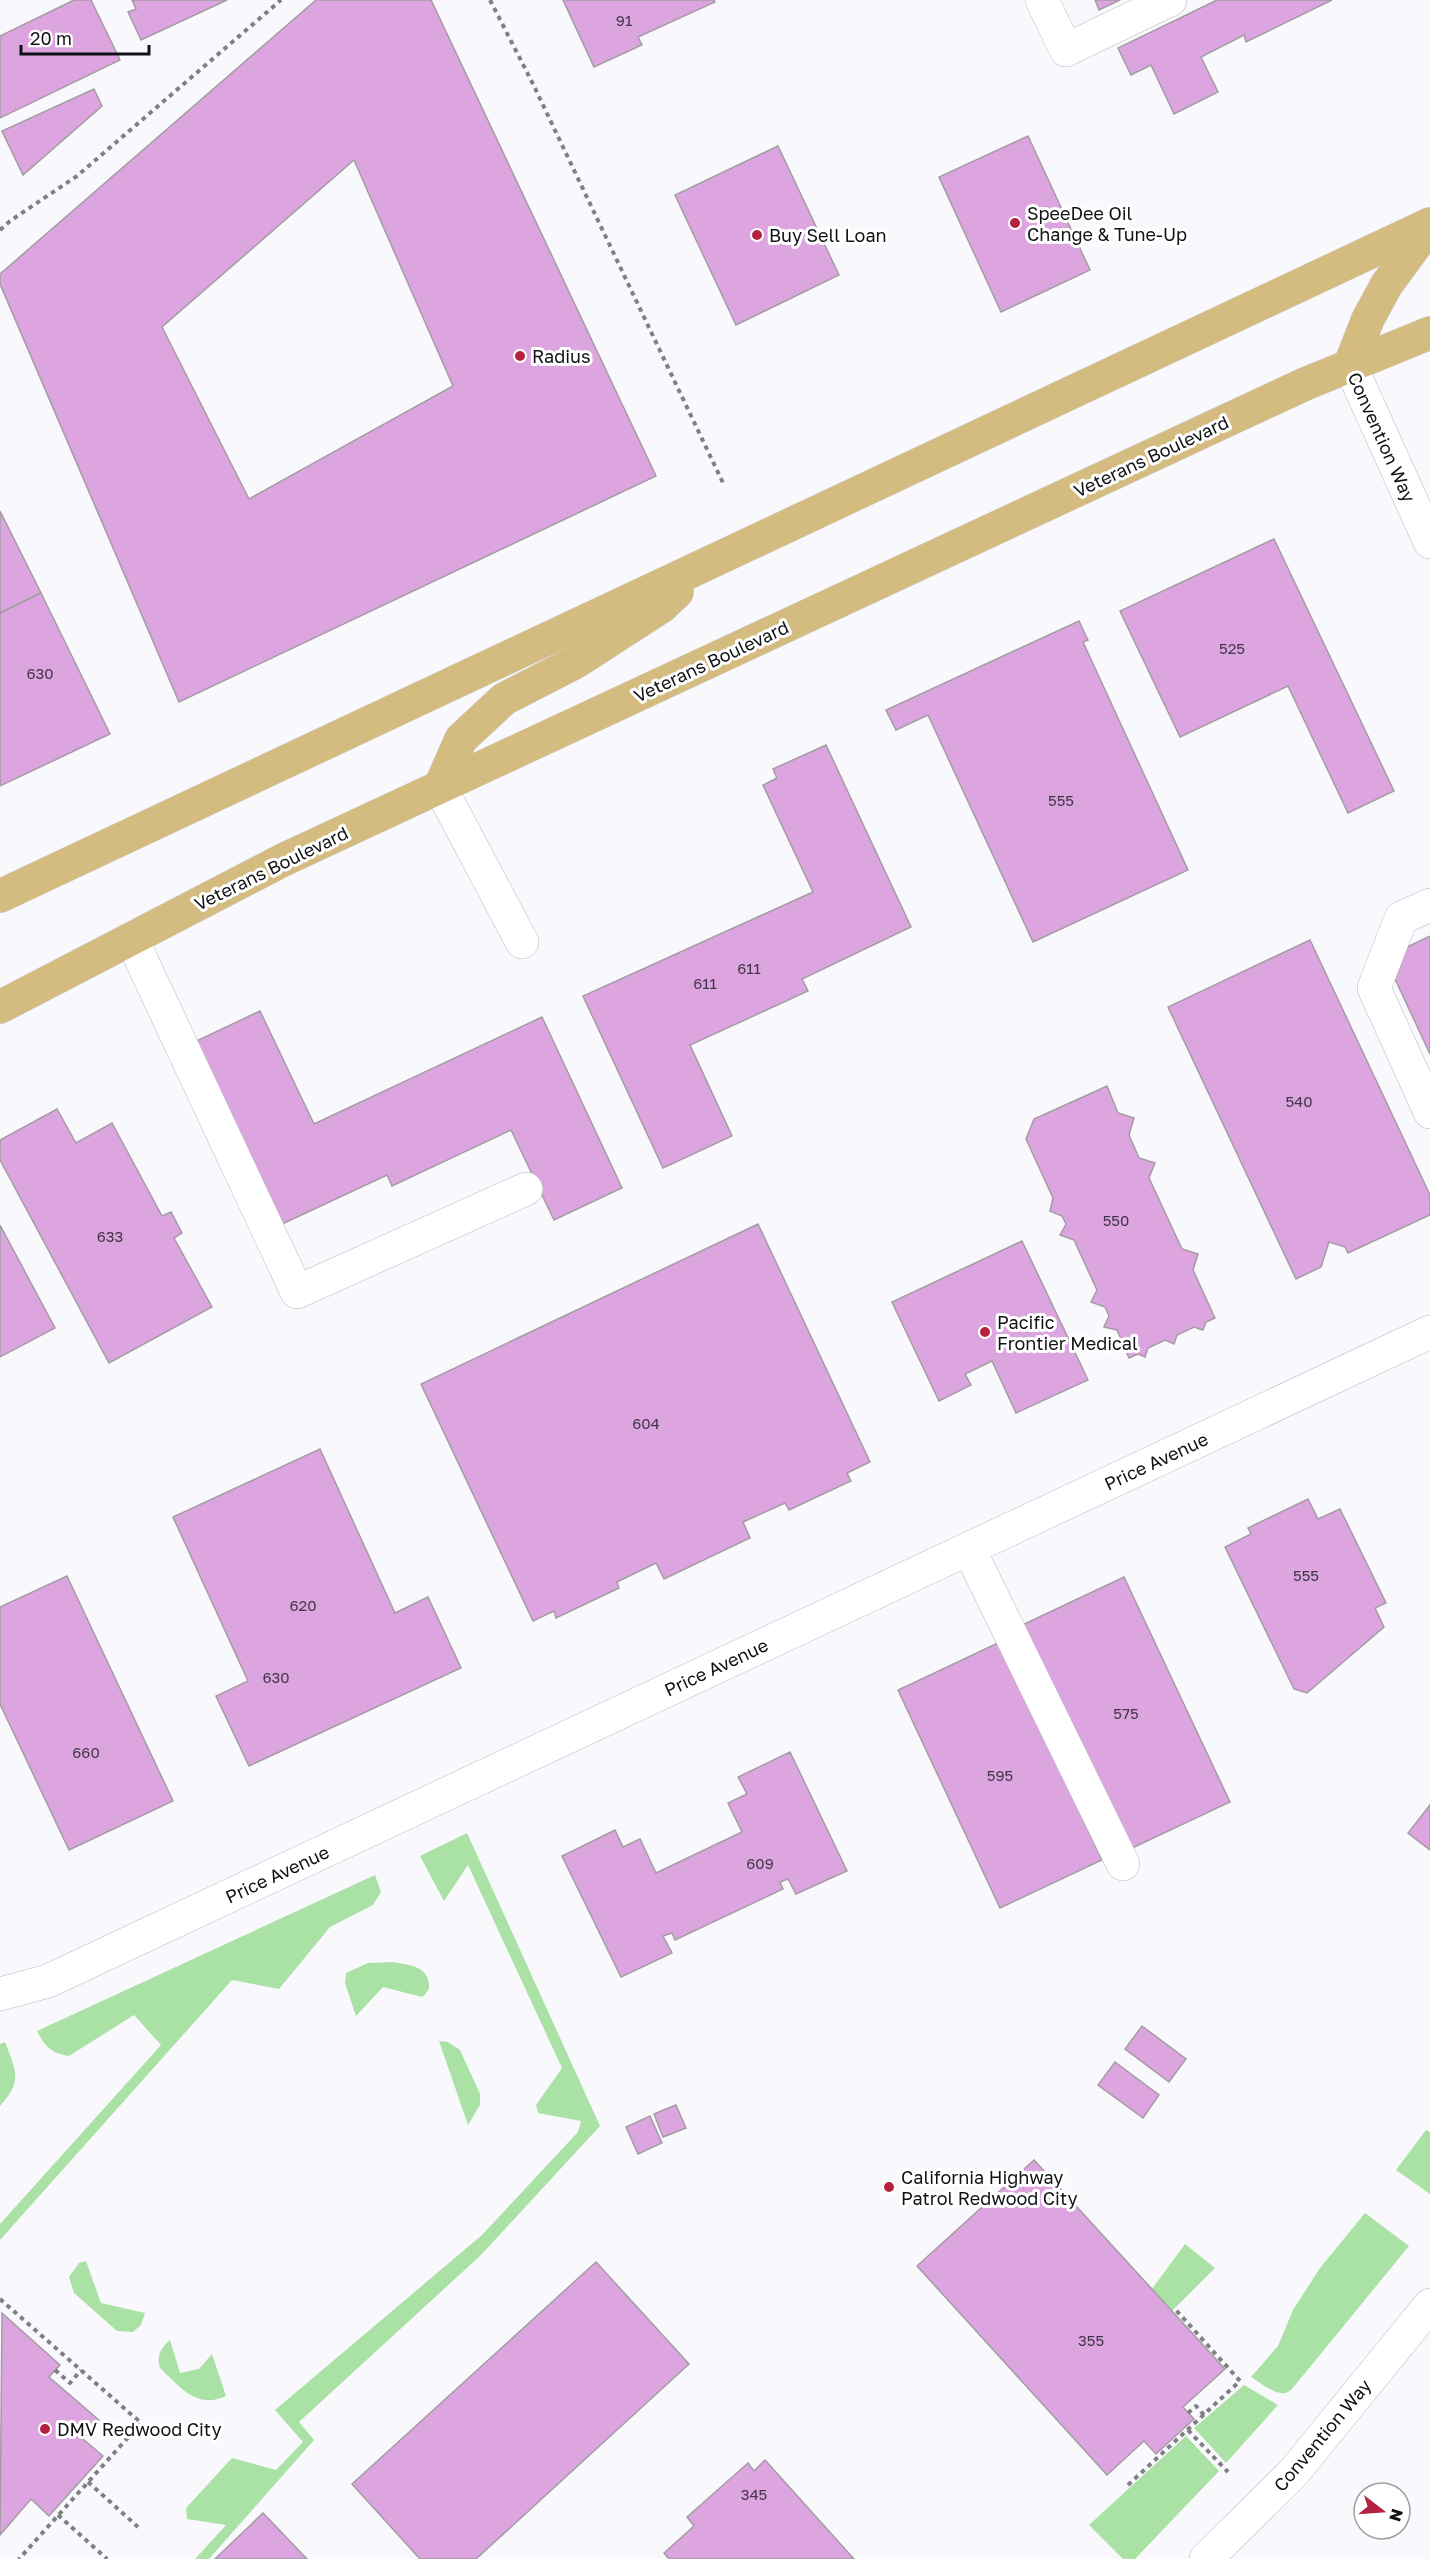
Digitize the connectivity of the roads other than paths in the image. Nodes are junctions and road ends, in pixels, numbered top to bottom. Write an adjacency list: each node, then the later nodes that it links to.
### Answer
1 (1042, 0): 2 (street)
2 (1170, 0)
3 (1430, 225): 5 (main road); 7 (main road)
4 (1430, 333): 5 (main road, Veterans Boulevard)
5 (1350, 365): 6 (street, Convention Way); 8 (main road, Veterans Boulevard)
6 (1430, 542)
7 (709, 562): 8 (main road); 9 (main road)
8 (440, 787): 11 (main road, Veterans Boulevard); 12 (street)
9 (0, 896)
10 (1430, 905): 14 (street)
11 (132, 940): 13 (main road, Veterans Boulevard); 15 (street)
12 (522, 942)
13 (0, 1007)
14 (1430, 1112)
15 (526, 1189)
16 (1430, 1332): 17 (street, Price Avenue)
17 (969, 1549): 18 (street); 19 (street, Price Avenue)
18 (1123, 1864)
19 (0, 1994)
20 (1430, 2305): 21 (street, Convention Way)
21 (1206, 2559)

